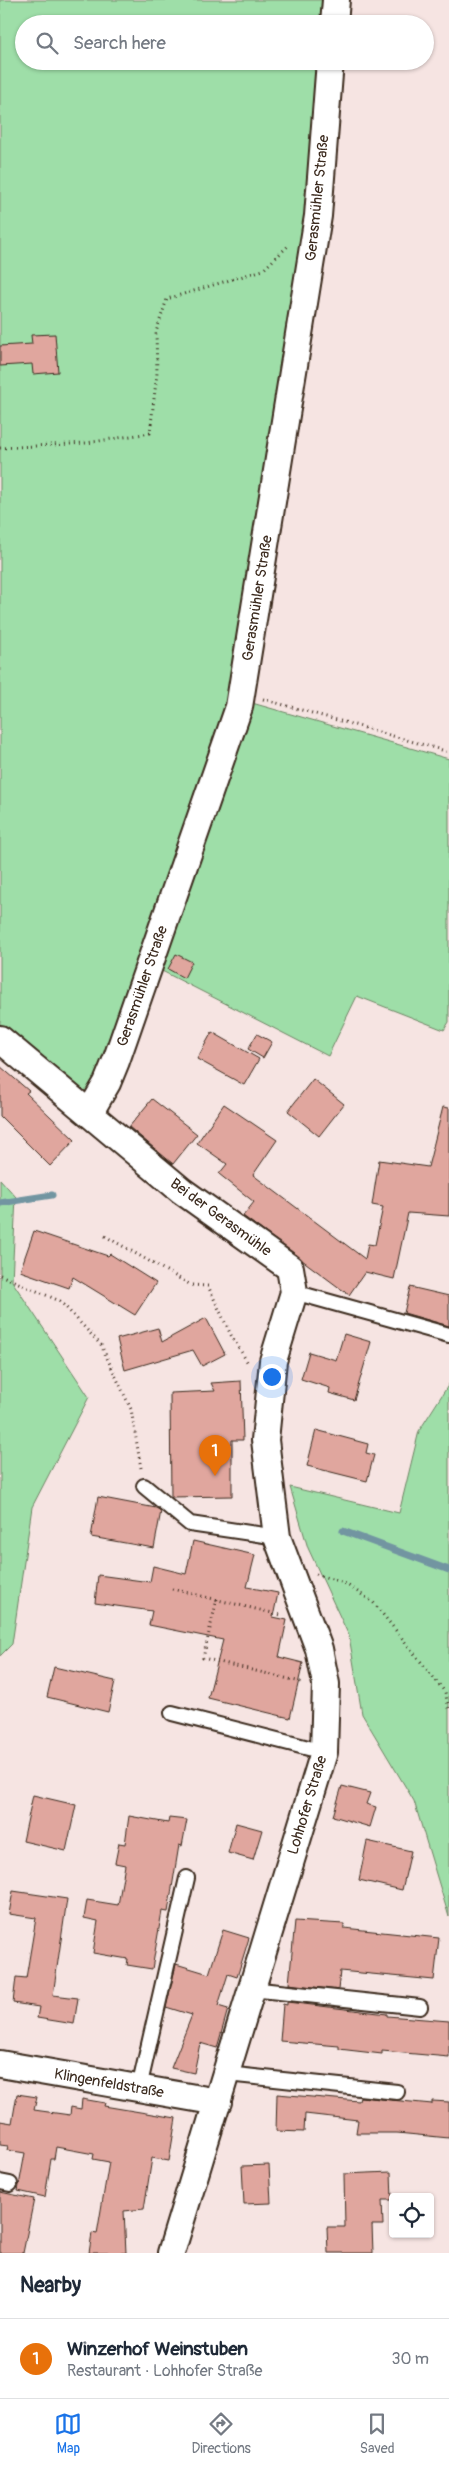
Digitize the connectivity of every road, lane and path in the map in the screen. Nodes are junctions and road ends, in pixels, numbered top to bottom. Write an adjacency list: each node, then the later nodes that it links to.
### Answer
1 (336, 0): 2 (street)
2 (335, 15)
3 (329, 70): 6 (street, Gerasmühler Straße)
4 (290, 243): 5 (path)
5 (0, 448)
6 (239, 707): 7 (path); 9 (street, Gerasmühler Straße)
7 (449, 752)
8 (5, 1043): 9 (street, Bei der Gerasmühle)
9 (90, 1112): 12 (street, Bei der Gerasmühle)
10 (106, 1236): 14 (path)
11 (0, 1274): 15 (path)
12 (294, 1292): 13 (lane); 14 (street, Lohhofer Straße)
13 (449, 1335)
14 (272, 1371): 16 (street, Lohhofer Straße)
15 (144, 1486): 16 (lane)
16 (278, 1536): 17 (street, Lohhofer Straße)
17 (286, 1562): 20 (street, Lohhofer Straße); 22 (path)
18 (172, 1589): 19 (path)
19 (217, 1599): 20 (path); 21 (path)
20 (307, 1616): 21 (street, Lohhofer Straße)
21 (326, 1684): 24 (street, Lohhofer Straße)
22 (449, 1709)
23 (172, 1713): 24 (lane)
24 (324, 1752): 26 (street, Lohhofer Straße)
25 (187, 1878): 30 (lane)
26 (251, 1988): 27 (lane); 29 (street, Lohhofer Straße)
27 (420, 2007)
28 (0, 2064): 30 (street, Klingenfeldstraße)
29 (226, 2074): 31 (lane); 32 (street, Lohhofer Straße)
30 (139, 2088): 32 (street, Klingenfeldstraße)
31 (397, 2092)
32 (218, 2102): 33 (street, Lohhofer Straße)
33 (171, 2253)

